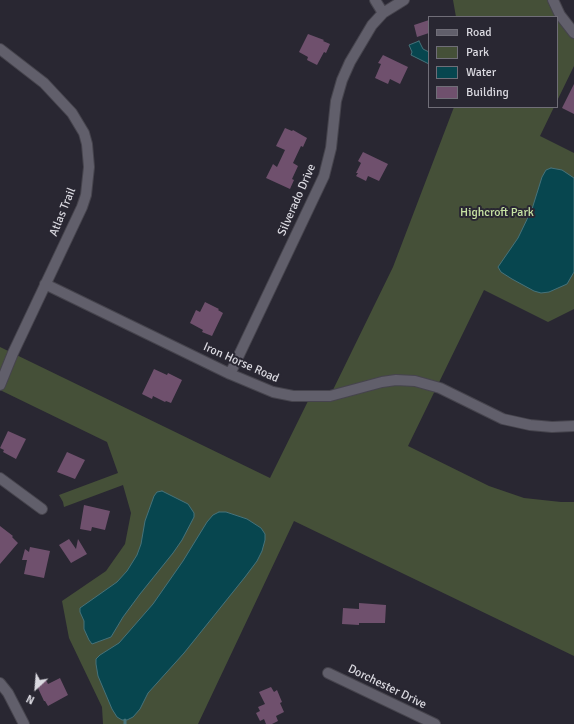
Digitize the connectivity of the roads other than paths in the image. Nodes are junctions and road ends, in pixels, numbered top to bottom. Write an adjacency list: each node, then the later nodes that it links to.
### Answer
1 (375, 0): 4 (street)
2 (404, 0): 4 (street, Silverado Drive)
3 (553, 0): 5 (street)
4 (383, 13): 8 (street, Silverado Drive)
5 (574, 33)
6 (0, 49): 7 (street, Atlas Trail)
7 (45, 284): 8 (street, Iron Horse Road); 9 (street, Atlas Trail)
8 (230, 374): 10 (street, Iron Horse Road)
9 (0, 385)
10 (574, 426)
11 (0, 478): 12 (street)
12 (42, 509)
13 (328, 673): 16 (street, Dorchester Drive)
14 (0, 683): 15 (street)
15 (24, 724)
16 (435, 724)

